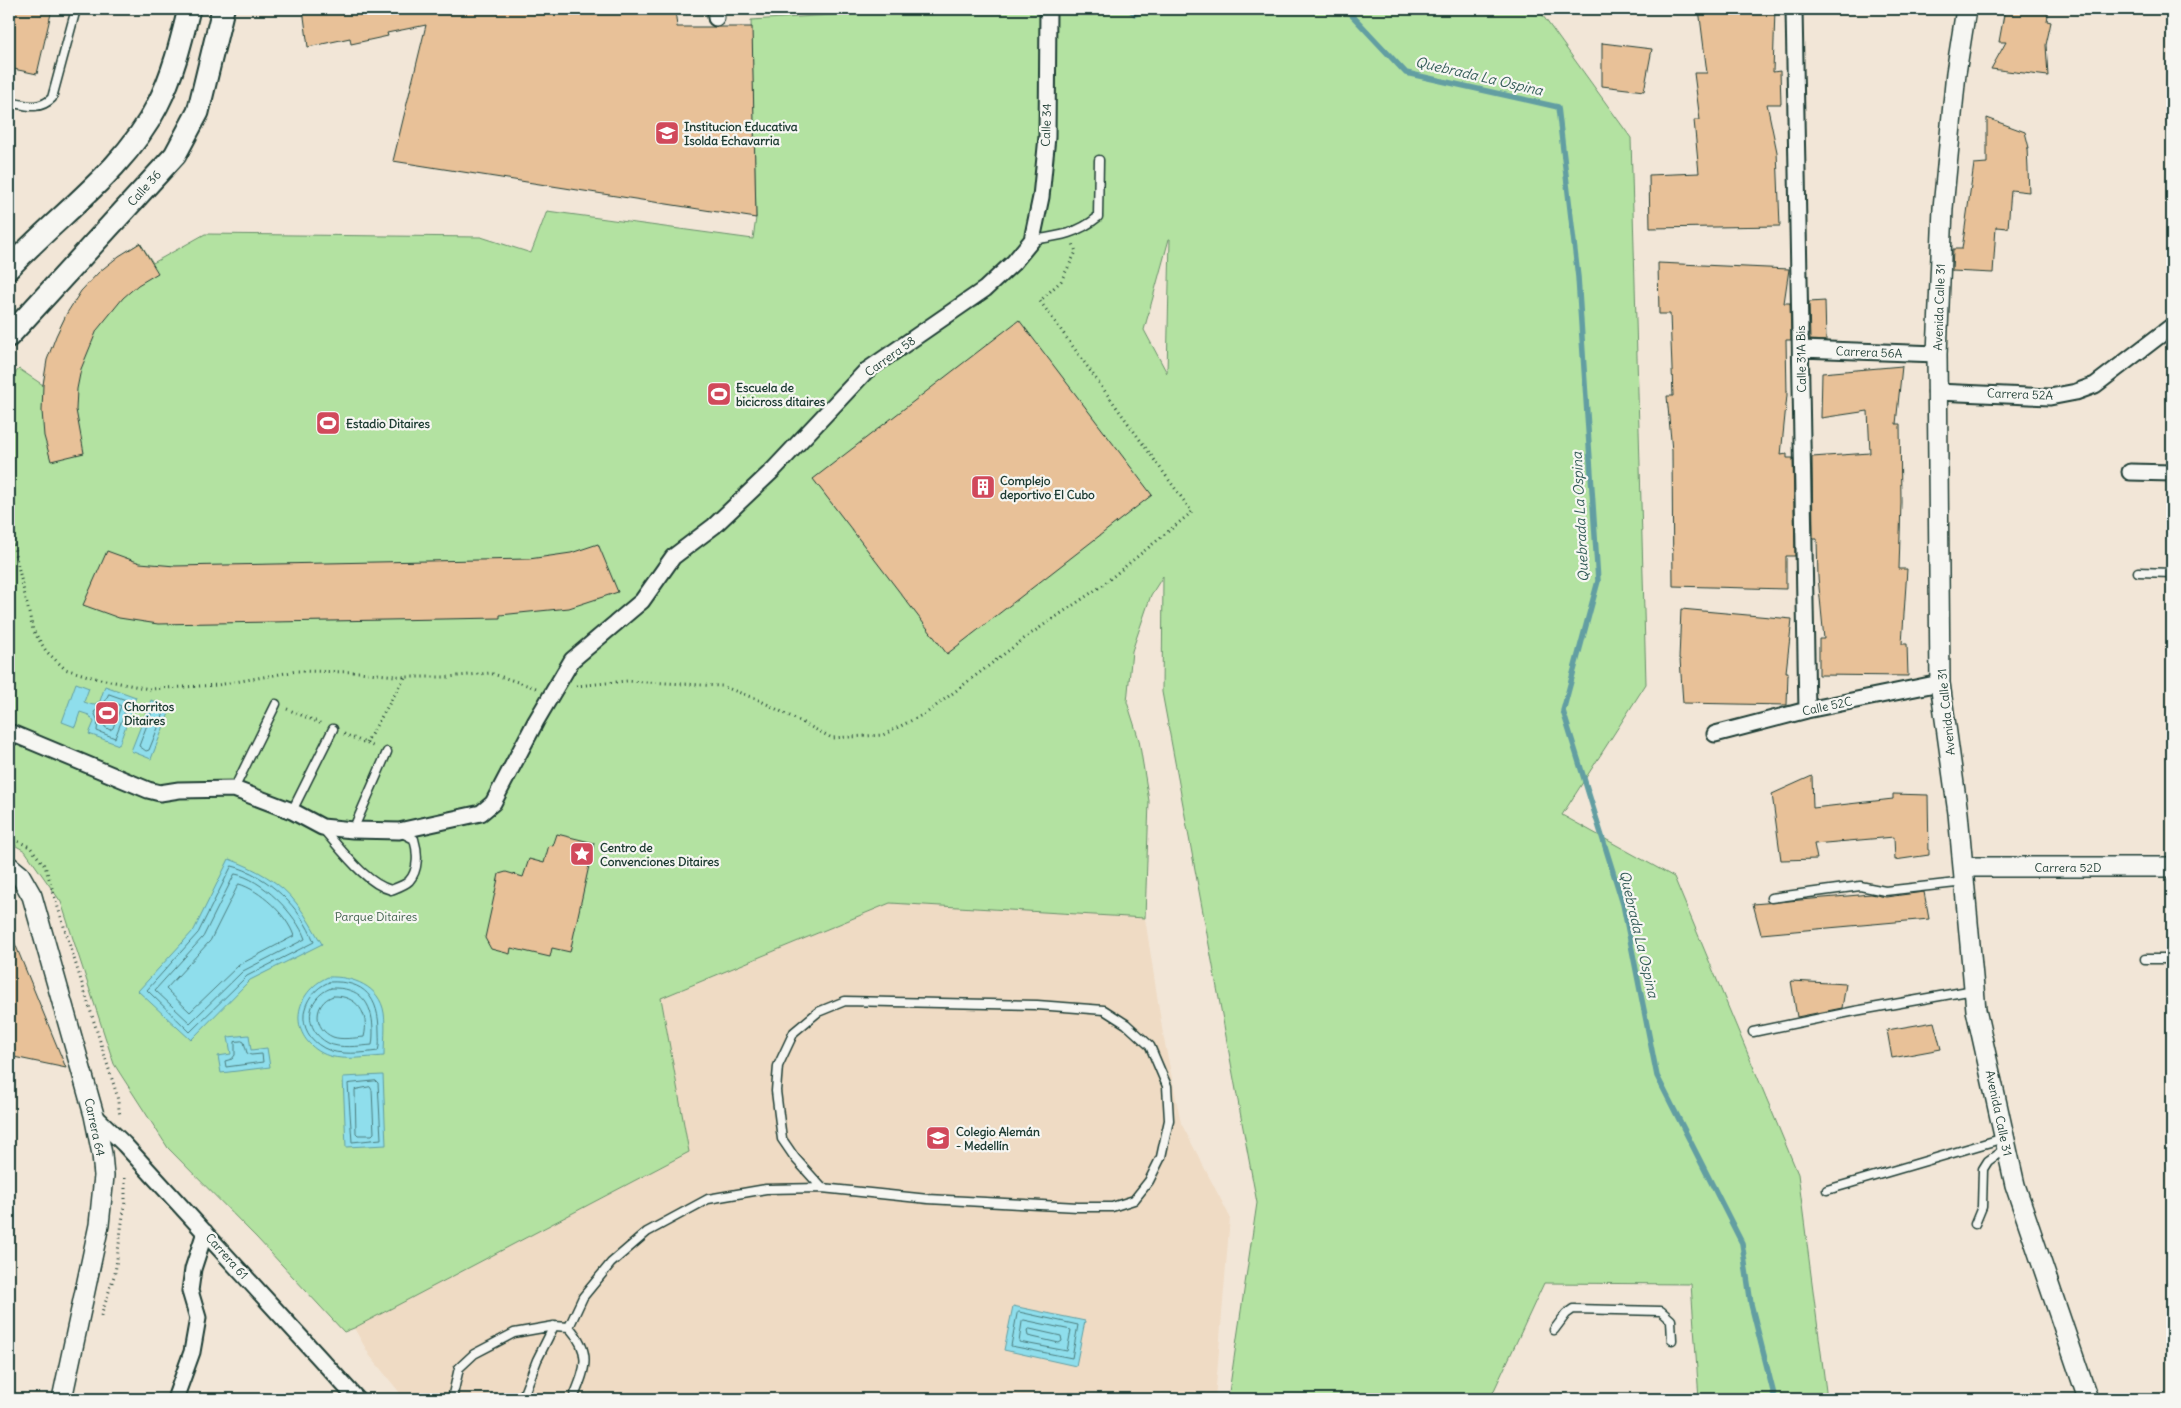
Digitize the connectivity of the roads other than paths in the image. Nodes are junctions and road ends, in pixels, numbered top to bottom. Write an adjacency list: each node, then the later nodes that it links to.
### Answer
1 (76, 9): 7 (lane)
2 (189, 9): 10 (main road)
3 (223, 9): 12 (main road, Calle 36)
4 (1048, 9): 9 (street, Calle 34)
5 (1794, 9): 13 (street, Calle 31A Bis)
6 (1966, 9): 14 (street, Avenida Calle 31)
7 (9, 102)
8 (1098, 160): 9 (lane)
9 (1032, 240): 31 (street, Carrera 58)
10 (10, 263)
11 (2172, 326): 15 (street, Carrera 52A)
12 (9, 336)
13 (1801, 349): 14 (street, Carrera 56A); 22 (street, Calle 31A Bis)
14 (1937, 354): 15 (street, Avenida Calle 31)
15 (1936, 392): 20 (street, Avenida Calle 31)
16 (2130, 472): 17 (street)
17 (2172, 473)
18 (2138, 572): 19 (lane)
19 (2172, 573)
20 (1940, 683): 22 (street, Calle 52C); 34 (street, Avenida Calle 31)
21 (276, 704): 27 (lane)
22 (1807, 710): 25 (street, Calle 52C)
23 (333, 728): 28 (lane)
24 (9, 732): 27 (street)
25 (1715, 734)
26 (387, 752): 30 (lane)
27 (234, 789): 28 (street)
28 (292, 811): 29 (street)
29 (322, 827): 30 (street, Carrera 58); 31 (lane)
30 (353, 830): 31 (street, Carrera 58)
31 (399, 831)
32 (9, 866): 40 (street, Carrera 64)
33 (2172, 867): 34 (street, Carrera 52D)
34 (1964, 875): 35 (lane); 38 (street, Avenida Calle 31)
35 (1771, 898)
36 (2145, 959): 37 (lane)
37 (2172, 959)
38 (1974, 990): 39 (lane); 41 (street, Avenida Calle 31)
39 (1753, 1032)
40 (94, 1116): 45 (street, Carrera 61); 50 (street, Carrera 64)
41 (2005, 1143): 43 (lane); 44 (lane); 56 (street, Avenida Calle 31)
42 (822, 1188): 42 (lane); 47 (lane)
43 (1827, 1190)
44 (1975, 1224)
45 (205, 1232): 51 (street); 52 (street, Carrera 61)
46 (554, 1326): 47 (lane); 53 (lane); 54 (lane)
47 (569, 1327): 55 (lane)
48 (1554, 1330): 49 (lane)
49 (1672, 1340)
50 (62, 1399)
51 (175, 1399)
52 (357, 1399)
53 (452, 1399)
54 (522, 1399)
55 (573, 1399)
56 (2088, 1399)

